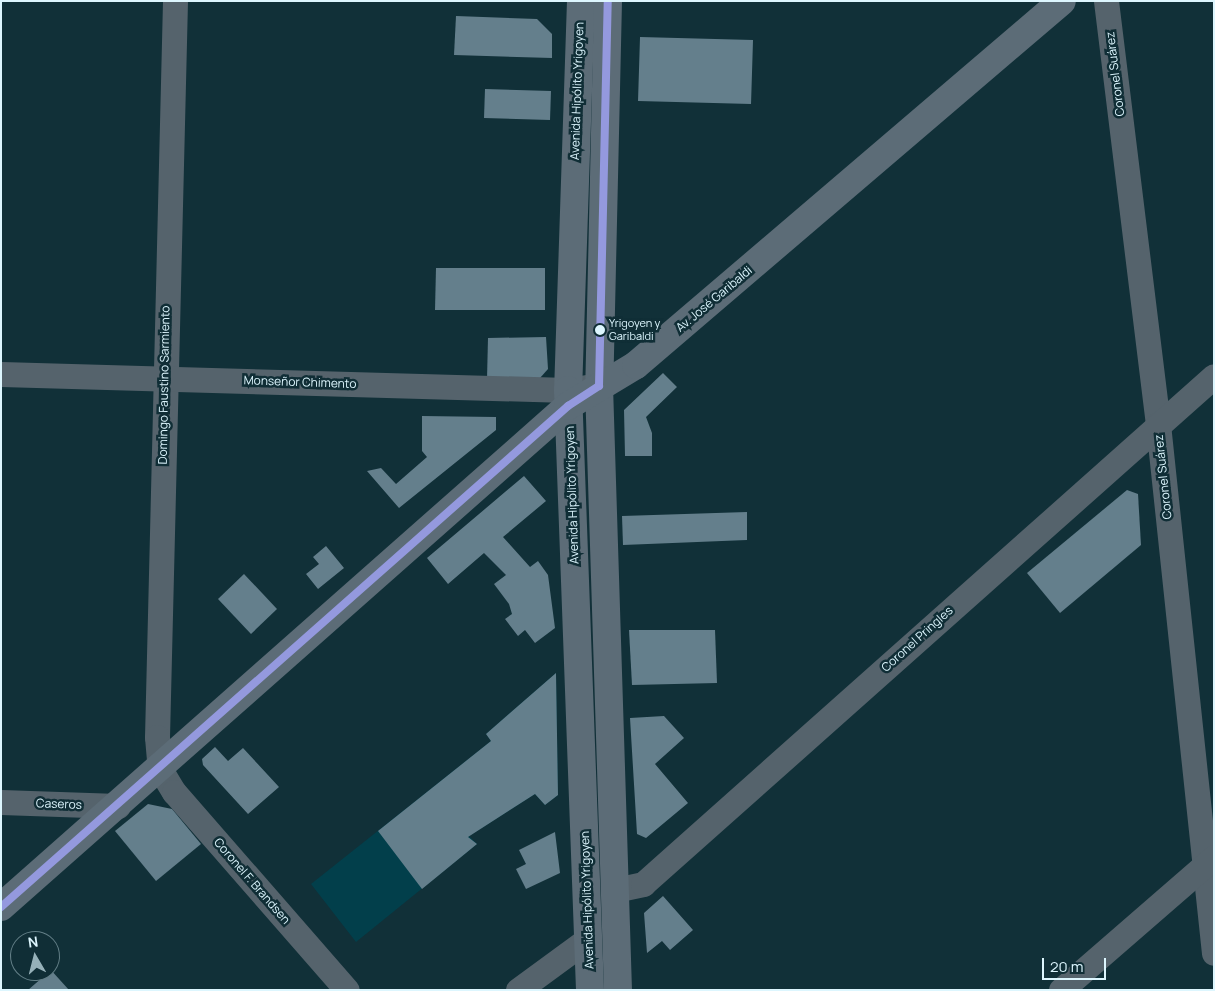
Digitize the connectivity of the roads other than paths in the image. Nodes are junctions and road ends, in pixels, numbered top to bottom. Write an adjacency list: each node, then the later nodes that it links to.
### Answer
1 (175, 1): 8 (street, Domingo Faustino Sarmiento)
2 (581, 1): 10 (main road, Avenida Hipólito Yrigoyen)
3 (608, 1): 9 (main road)
4 (1062, 1): 9 (main road, Av. José Garibaldi)
5 (1106, 1): 11 (street, Coronel Suárez)
6 (1, 374): 8 (street, Monseñor Chimento)
7 (1214, 376): 11 (street, Coronel Pringles)
8 (163, 378): 10 (street, Monseñor Chimento); 12 (street, Domingo Faustino Sarmiento)
9 (599, 386): 10 (main road, Av. José Garibaldi); 16 (main road)
10 (568, 398): 12 (main road, Av. José Garibaldi); 18 (main road, Avenida Hipólito Yrigoyen)
11 (1158, 424): 15 (street, Coronel Suárez); 16 (street, Coronel Pringles)
12 (160, 769): 14 (main road, Av. José Garibaldi); 20 (street, Coronel F. Brandsen)
13 (1, 802): 14 (street, Caseros)
14 (118, 806): 17 (main road, Av. José Garibaldi)
15 (1210, 860): 19 (street, Coronel Suárez); 24 (street)
16 (615, 890): 23 (main road)
17 (1, 907)
18 (589, 938): 21 (street); 22 (main road, Avenida Hipólito Yrigoyen)
19 (1214, 952)
20 (347, 990)
21 (518, 990)
22 (590, 990)
23 (618, 990)
24 (1061, 990)

